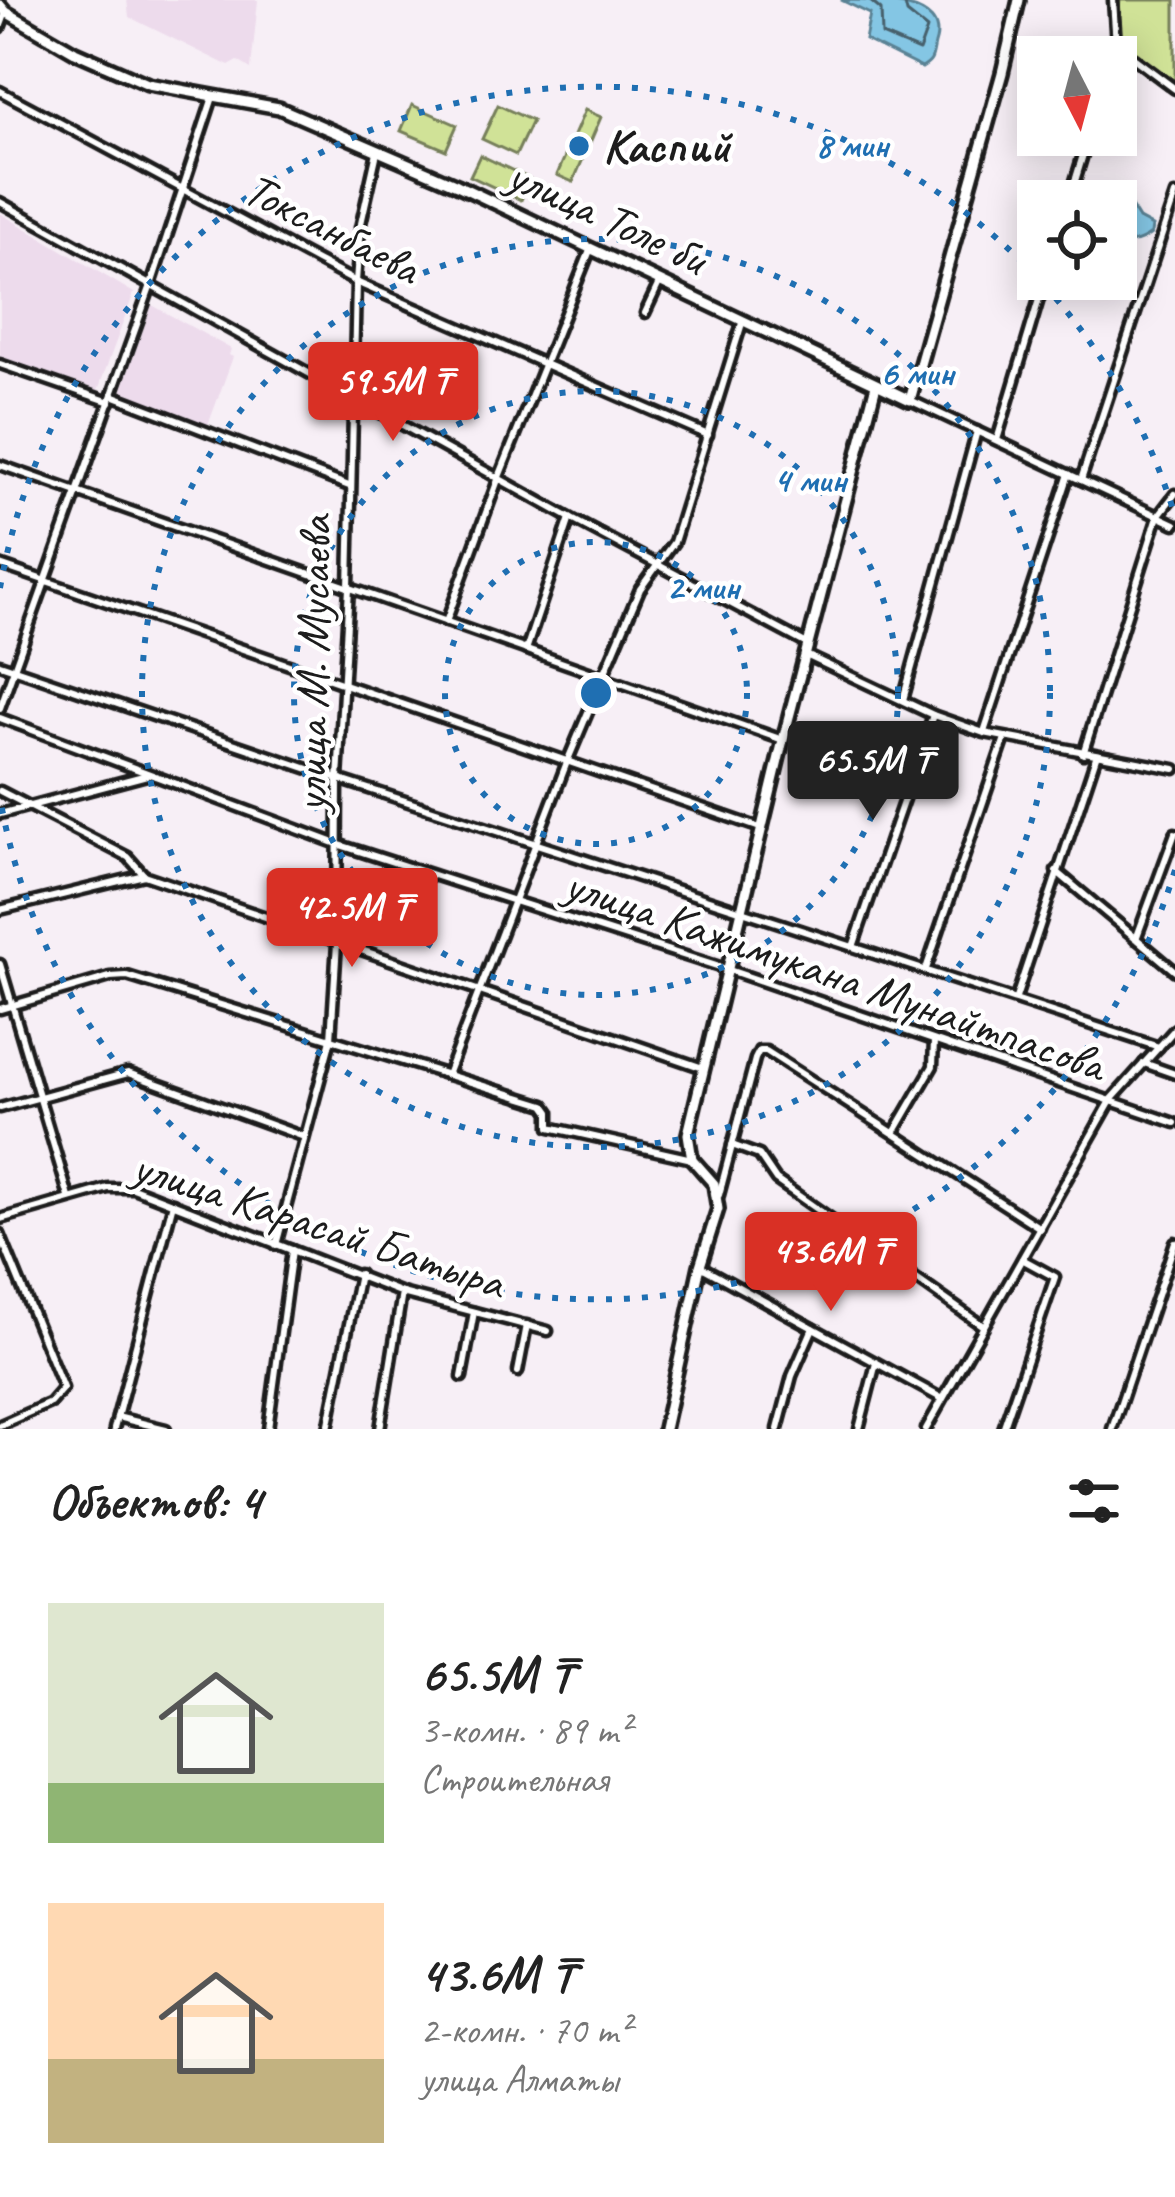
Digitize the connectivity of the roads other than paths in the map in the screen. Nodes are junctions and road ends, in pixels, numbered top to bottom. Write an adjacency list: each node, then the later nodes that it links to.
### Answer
1 (1019, 0): 26 (street)
2 (1113, 0): 5 (street)
3 (3, 8): 4 (street); 9 (street, улица Толе би)
4 (0, 28)
5 (1115, 36)
6 (1137, 61): 7 (street)
7 (1175, 89)
8 (0, 91): 11 (street, Токсанбаева)
9 (214, 98): 10 (street, улица Толе би); 11 (street)
10 (377, 152): 14 (street, улица Толе би); 16 (street, улица М. Мусаева)
11 (183, 188): 16 (street, Токсанбаева); 17 (street)
12 (1175, 195): 33 (street)
13 (0, 202): 17 (street)
14 (591, 248): 15 (street, улица Толе би); 22 (street)
15 (660, 281): 19 (street); 20 (street, улица Толе би)
16 (356, 282): 22 (street, Токсанбаева); 25 (street, улица М. Мусаева)
17 (151, 285): 24 (street); 25 (street)
18 (1040, 300): 29 (street)
19 (645, 314)
20 (743, 320): 23 (street, улица Толе би); 28 (street)
21 (0, 364): 24 (street)
22 (544, 364): 28 (street, Токсанбаева); 32 (street)
23 (876, 385): 26 (street, улица Толе би); 46 (street)
24 (111, 398): 34 (street); 35 (street)
25 (353, 398): 32 (street); 34 (street, улица М. Мусаева)
26 (910, 400): 27 (street, улица Толе би)
27 (977, 431): 29 (street, улица Толе би); 51 (street)
28 (708, 435): 40 (street)
29 (997, 440): 31 (street, улица Толе би)
30 (0, 465): 35 (street)
31 (1070, 473): 33 (street, улица Толе би); 55 (street)
32 (499, 477): 38 (street); 44 (street)
33 (1081, 480): 37 (street, улица Толе би)
34 (349, 486): 43 (street, улица М. Мусаева)
35 (78, 492): 42 (street); 43 (street)
36 (1175, 494): 37 (street)
37 (1158, 516): 39 (street, улица Толе би); 58 (street)
38 (570, 518): 40 (street); 45 (street)
39 (1175, 524)
40 (660, 563): 46 (street); 49 (street)
41 (0, 565): 42 (street)
42 (46, 581): 48 (street); 50 (street)
43 (349, 588): 44 (street); 50 (street, улица М. Мусаева)
44 (446, 622): 45 (street)
45 (526, 650): 49 (street)
46 (808, 650): 51 (street); 57 (street)
47 (0, 664): 48 (street, улица Кажимукана Мунайтпасова)
48 (14, 669): 52 (street); 63 (street, улица Кажимукана Мунайтпасова)
49 (603, 677): 57 (street); 60 (street)
50 (343, 684): 60 (street); 63 (street, улица М. Мусаева)
51 (903, 700): 53 (street)
52 (0, 708)
53 (933, 715): 55 (street); 78 (street)
54 (0, 718): 62 (street, улица Кажимукана Мунайтпасова)
55 (983, 733): 56 (street)
56 (1005, 738): 58 (street); 80 (street)
57 (783, 740): 67 (street)
58 (1083, 755): 59 (street)
59 (1096, 757): 61 (street); 71 (street)
60 (567, 761): 67 (street); 69 (street)
61 (1175, 769)
62 (150, 774): 65 (street); 70 (street, улица Кажимукана Мунайтпасова)
63 (338, 779): 69 (street, улица Кажимукана Мунайтпасова); 70 (street, улица М. Мусаева)
64 (0, 791): 65 (street)
65 (29, 805): 66 (street); 72 (street)
66 (0, 814)
67 (763, 829): 75 (street)
68 (1175, 833): 76 (street)
69 (536, 842): 73 (street); 75 (street, улица Кажимукана Мунайтпасова)
70 (340, 845): 73 (street, улица Кажимукана Мунайтпасова); 77 (street, улица М. Мусаева)
71 (1057, 871): 76 (street); 84 (street)
72 (145, 875): 74 (street); 77 (street)
73 (513, 899): 81 (street, улица Кажимукана Мунайтпасова); 83 (street)
74 (0, 910)
75 (744, 910): 78 (street, улица Кажимукана Мунайтпасова); 81 (street)
76 (1136, 939): 82 (street)
77 (338, 943): 83 (street); 88 (street, улица М. Мусаева)
78 (854, 945): 80 (street, улица Кажимукана Мунайтпасова)
79 (0, 964): 85 (street)
80 (926, 969): 84 (street, улица Кажимукана Мунайтпасова)
81 (729, 970): 89 (street, улица Кажимукана Мунайтпасова); 92 (street)
82 (1175, 971)
83 (479, 990): 92 (street); 94 (street)
84 (1016, 999): 90 (street, улица Кажимукана Мунайтпасова)
85 (12, 1006): 86 (street); 88 (street); 95 (street)
86 (0, 1009)
87 (1175, 1029): 90 (street)
88 (331, 1039): 94 (street); 101 (street, улица М. Мусаева)
89 (934, 1040): 96 (street, улица Кажимукана Мунайтпасова); 100 (street)
90 (1159, 1047): 91 (street)
91 (1144, 1064): 93 (street); 96 (street)
92 (703, 1068): 99 (street)
93 (1175, 1074)
94 (447, 1075): 103 (street)
95 (39, 1096): 97 (street); 101 (street); 106 (street)
96 (1110, 1102): 98 (street, улица Кажимукана Мунайтпасова); 109 (street)
97 (0, 1108)
98 (1175, 1123)
99 (688, 1133): 103 (street); 104 (street)
100 (894, 1133): 102 (street); 109 (street)
101 (305, 1137): 112 (street, улица М. Мусаева)
102 (732, 1144): 105 (street); 121 (street)
103 (668, 1154): 104 (street)
104 (692, 1159): 105 (street)
105 (719, 1195): 116 (street)
106 (69, 1197): 107 (street, улица Карасай Батыра); 108 (street, улица Карасай Батыра)
107 (173, 1203): 112 (street, улица Карасай Батыра); 128 (street)
108 (0, 1219)
109 (1040, 1228): 115 (street)
110 (0, 1234): 113 (street)
111 (1175, 1242): 140 (street)
112 (276, 1245): 114 (street, улица Карасай Батыра)
113 (2, 1246): 129 (street)
114 (292, 1250): 117 (street, улица Карасай Батыра); 132 (street)
115 (1022, 1259): 121 (street); 139 (street)
116 (700, 1266): 122 (street); 135 (street)
117 (359, 1274): 118 (street, улица Карасай Батыра); 133 (street)
118 (402, 1293): 119 (street, улица Карасай Батыра); 134 (street)
119 (474, 1312): 120 (street, улица Карасай Батыра); 126 (street)
120 (527, 1325): 123 (street, улица Карасай Батыра); 125 (street)
121 (983, 1326): 127 (street)
122 (813, 1328): 124 (street); 136 (street)
123 (548, 1331)
124 (876, 1363): 127 (street); 137 (street)
125 (518, 1372)
126 (462, 1377)
127 (941, 1398): 138 (street)
128 (117, 1417): 130 (street); 131 (street)
129 (0, 1425)
130 (114, 1429)
131 (166, 1429)
132 (268, 1429)
133 (328, 1429)
134 (380, 1429)
135 (664, 1429)
136 (778, 1429)
137 (859, 1429)
138 (926, 1429)
139 (1003, 1429)
140 (1112, 1429)

